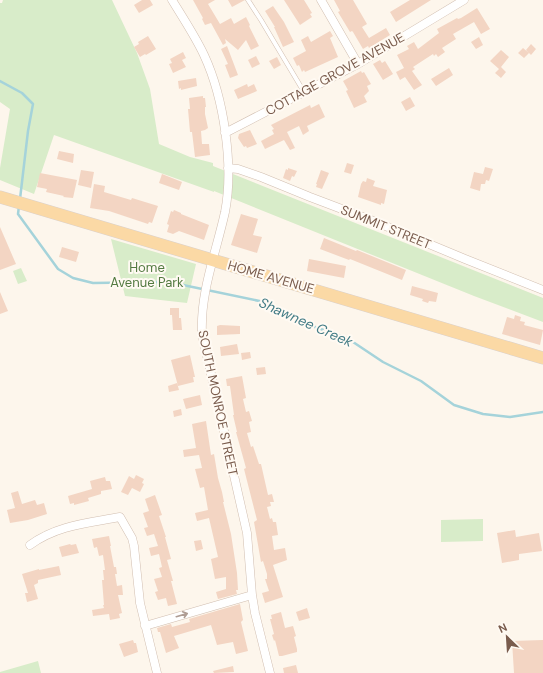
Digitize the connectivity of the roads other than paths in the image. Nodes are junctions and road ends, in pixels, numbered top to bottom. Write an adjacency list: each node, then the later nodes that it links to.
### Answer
1 (172, 0): 7 (street, SOUTH MONROE STREET)
2 (248, 0): 6 (lane)
3 (321, 0): 5 (street)
4 (464, 0): 5 (street, COTTAGE GROVE AVENUE)
5 (358, 64): 6 (street, COTTAGE GROVE AVENUE)
6 (304, 92): 7 (street, COTTAGE GROVE AVENUE)
7 (225, 133): 8 (street, SOUTH MONROE STREET)
8 (228, 168): 10 (street, SOUTH MONROE STREET); 11 (street, SUMMIT STREET)
9 (0, 197): 10 (main road, HOME AVENUE)
10 (214, 260): 12 (main road, HOME AVENUE); 14 (street, SOUTH MONROE STREET)
11 (543, 290)
12 (543, 358)
13 (30, 545): 15 (street)
14 (252, 595): 15 (street, one-way to 14); 17 (street, SOUTH MONROE STREET)
15 (145, 626): 16 (street)
16 (157, 673)
17 (270, 673)

